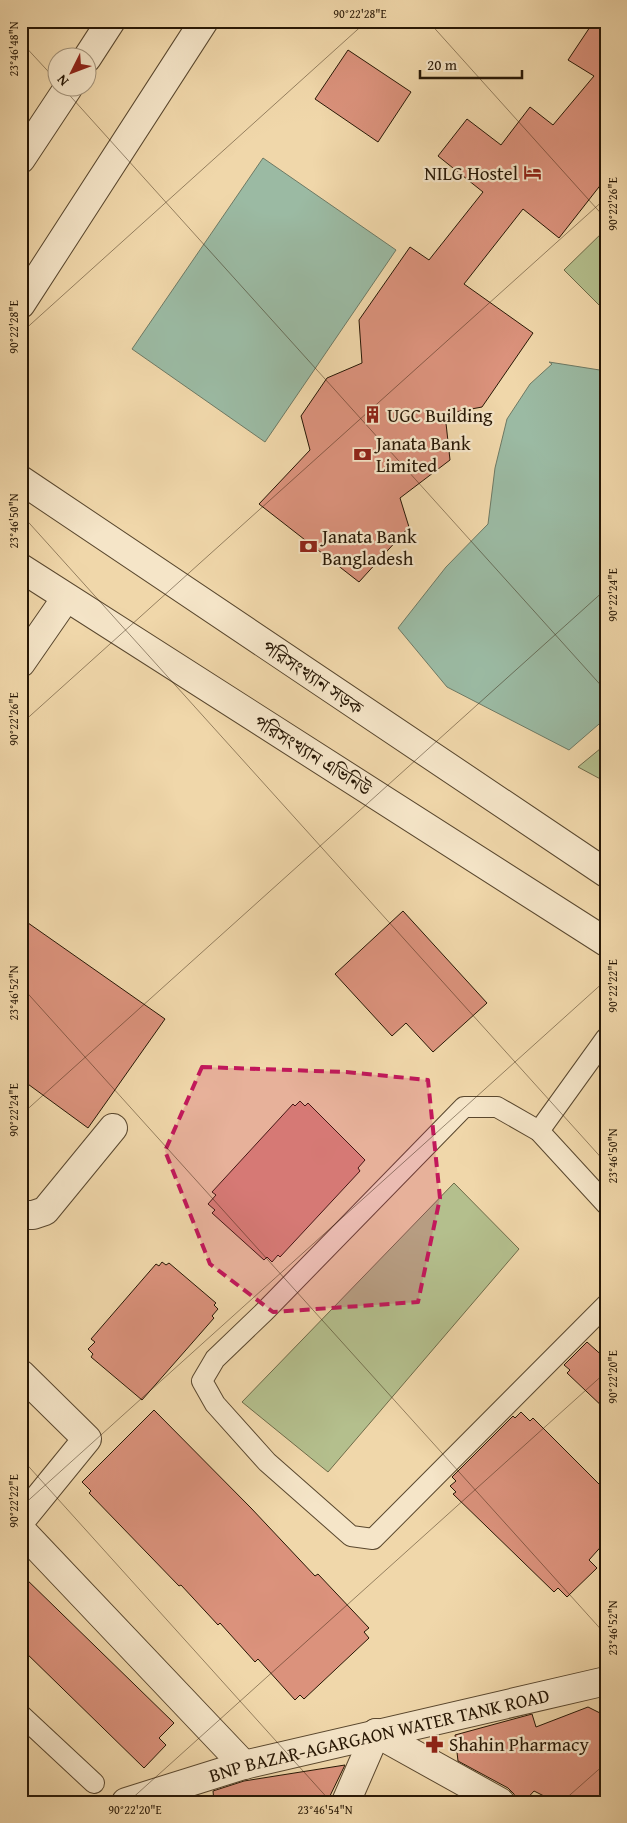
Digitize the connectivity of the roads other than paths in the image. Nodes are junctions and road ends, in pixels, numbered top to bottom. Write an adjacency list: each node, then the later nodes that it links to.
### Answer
1 (111, 21): 3 (street)
2 (204, 21): 6 (street)
3 (93, 48)
4 (61, 98): 5 (street)
5 (21, 159)
6 (21, 304)
7 (21, 480): 11 (street, পরিসংখ্যান সড়ক)
8 (21, 568): 9 (street, পরিসংখ্যান এভিনিউ)
9 (66, 598): 10 (street); 12 (street, পরিসংখ্যান এভিনিউ)
10 (21, 663)
11 (606, 873)
12 (606, 942)
13 (606, 1038): 15 (lane)
14 (113, 1128): 17 (street)
15 (539, 1131): 16 (lane); 18 (lane)
16 (606, 1204)
17 (21, 1215)
18 (606, 1305)
19 (21, 1374): 20 (street)
20 (21, 1520)
21 (21, 1530): 25 (street)
22 (606, 1681): 24 (street, BNP BAZAR-AGARGAON WATER TANK ROAD)
23 (21, 1715): 26 (lane)
24 (376, 1733): 25 (street, BNP BAZAR-AGARGAON WATER TANK ROAD); 28 (street); 29 (street)
25 (244, 1765): 27 (street, BNP BAZAR-AGARGAON WATER TANK ROAD)
26 (94, 1783)
27 (126, 1802)
28 (346, 1802)
29 (500, 1802)

